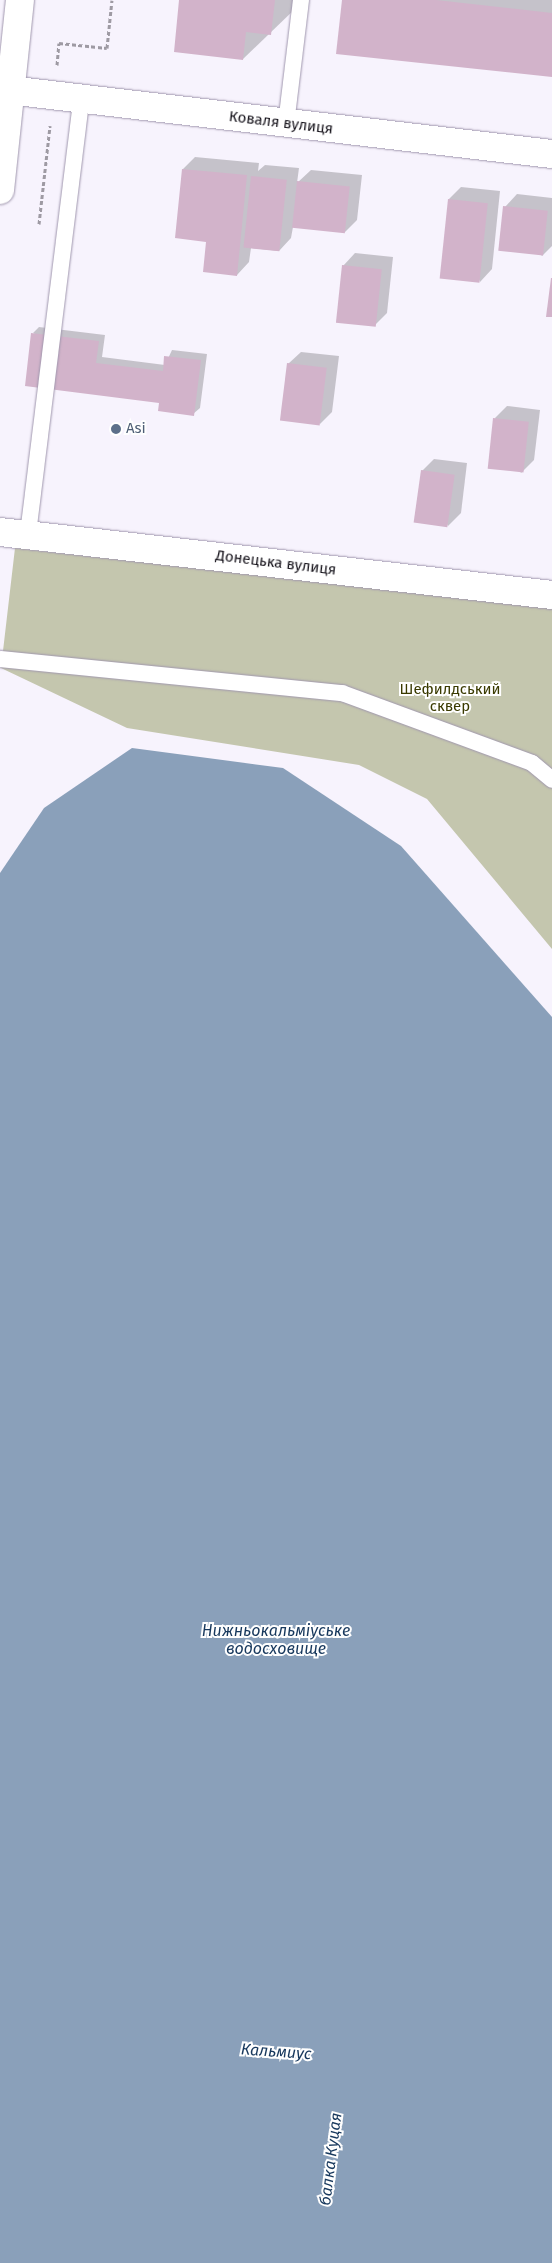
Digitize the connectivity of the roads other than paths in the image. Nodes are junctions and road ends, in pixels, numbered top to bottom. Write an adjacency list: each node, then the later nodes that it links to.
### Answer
1 (20, 0): 3 (street)
2 (301, 0): 5 (lane)
3 (5, 90): 4 (street, Коваля вулиця); 7 (street)
4 (81, 100): 5 (street, Коваля вулиця); 9 (lane)
5 (286, 124): 6 (street, Коваля вулиця)
6 (552, 154)
7 (0, 190)
8 (0, 532): 9 (street, Донецька вулиця)
9 (28, 534): 10 (street, Донецька вулиця)
10 (552, 594)
11 (0, 658): 12 (lane)
12 (552, 780)

